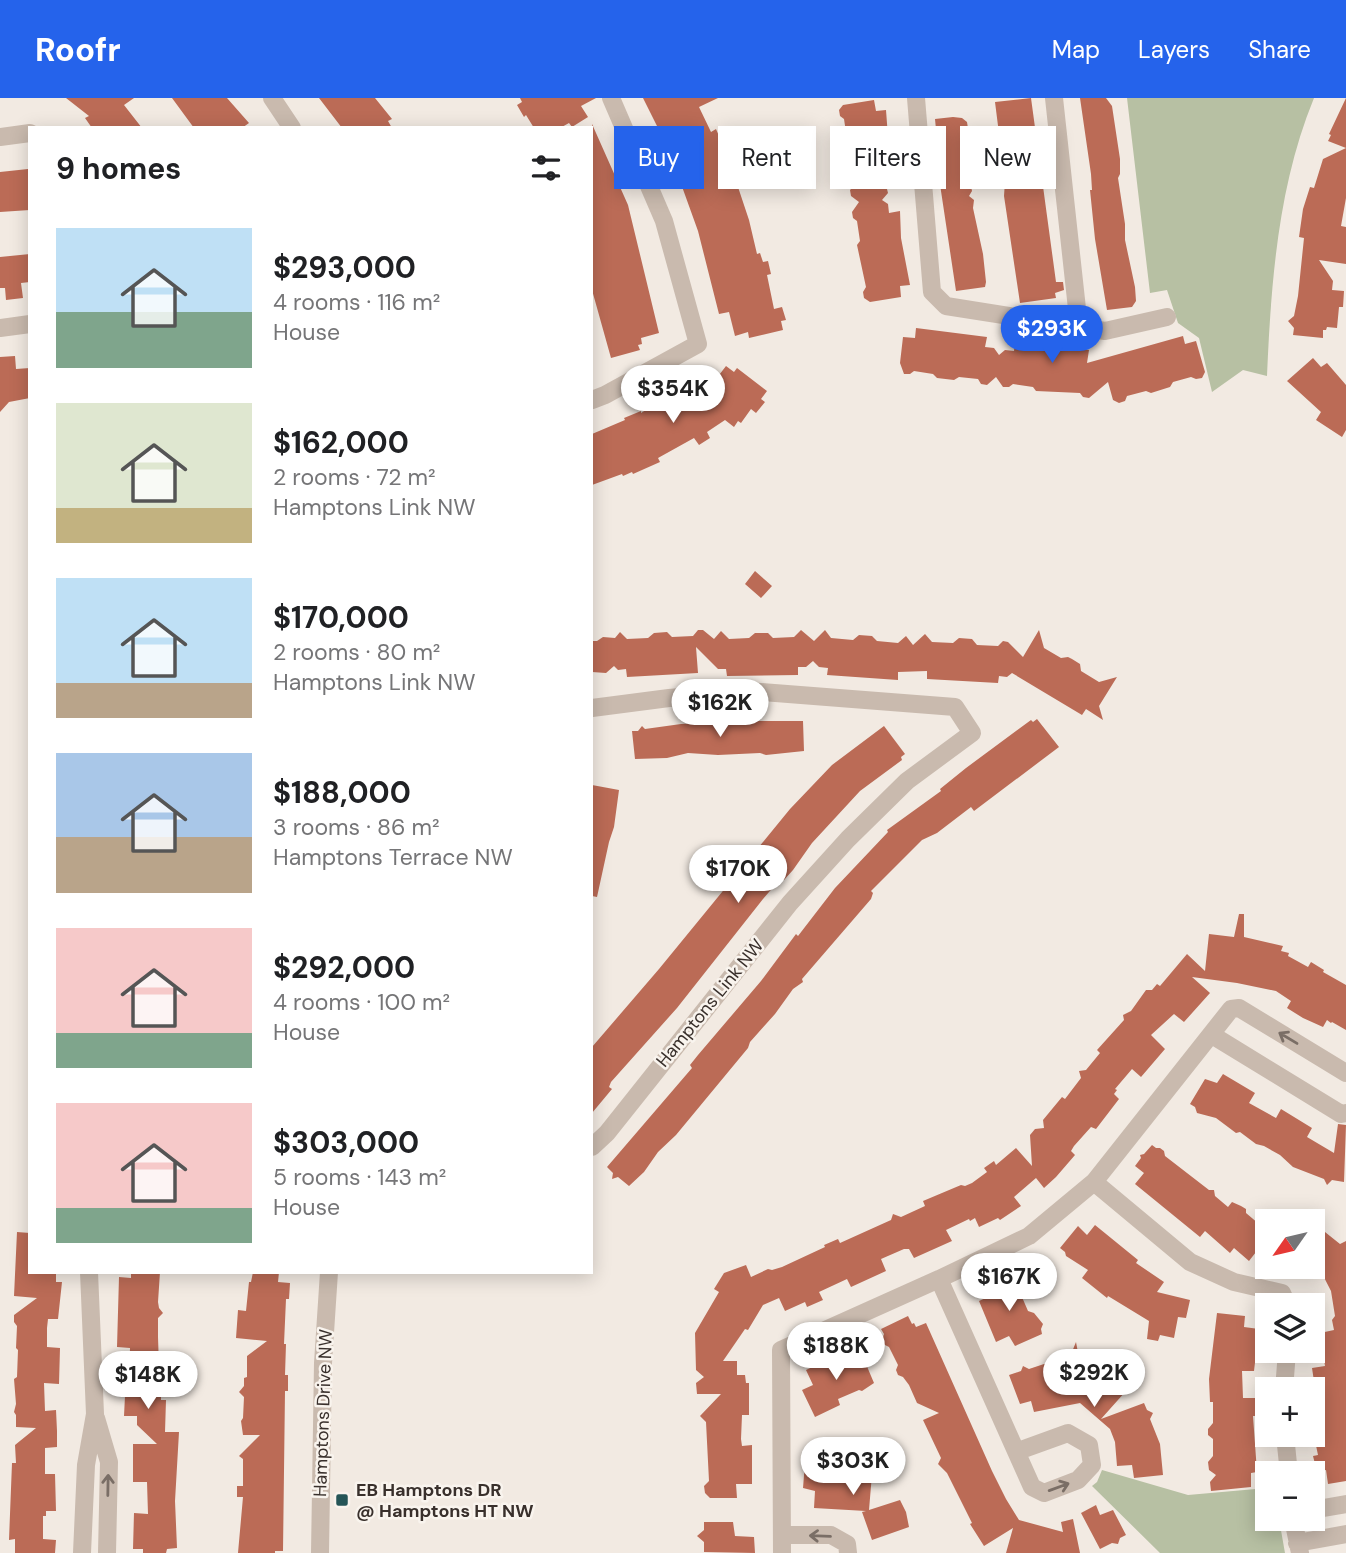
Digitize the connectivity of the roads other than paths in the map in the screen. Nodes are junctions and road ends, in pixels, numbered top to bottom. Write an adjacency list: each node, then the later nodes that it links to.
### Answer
1 (272, 98): 5 (street)
2 (611, 98): 12 (street)
3 (916, 98): 10 (street)
4 (1054, 98): 10 (street)
5 (291, 126)
6 (28, 133): 7 (street)
7 (0, 137)
8 (1167, 317): 10 (street)
9 (28, 324): 11 (street)
10 (1079, 327)
11 (0, 328)
12 (593, 400)
13 (593, 708): 17 (street, Hamptons Link NW)
14 (1212, 1035): 15 (street, one-way to 14); 16 (street); 18 (street)
15 (1346, 1073)
16 (1346, 1113)
17 (593, 1146)
18 (1094, 1182): 21 (street); 22 (street)
19 (89, 1274): 23 (street)
20 (328, 1274): 32 (street, Hamptons Drive NW)
21 (939, 1279): 24 (street); 28 (street)
22 (1282, 1293)
23 (95, 1414): 30 (street); 31 (street, one-way to 23)
24 (1017, 1451)
25 (1346, 1504): 26 (street)
26 (1325, 1508)
27 (1346, 1534): 29 (street)
28 (782, 1544): 33 (street, one-way to 28)
29 (1298, 1548)
30 (82, 1553)
31 (107, 1553)
32 (320, 1553)
33 (848, 1553)

